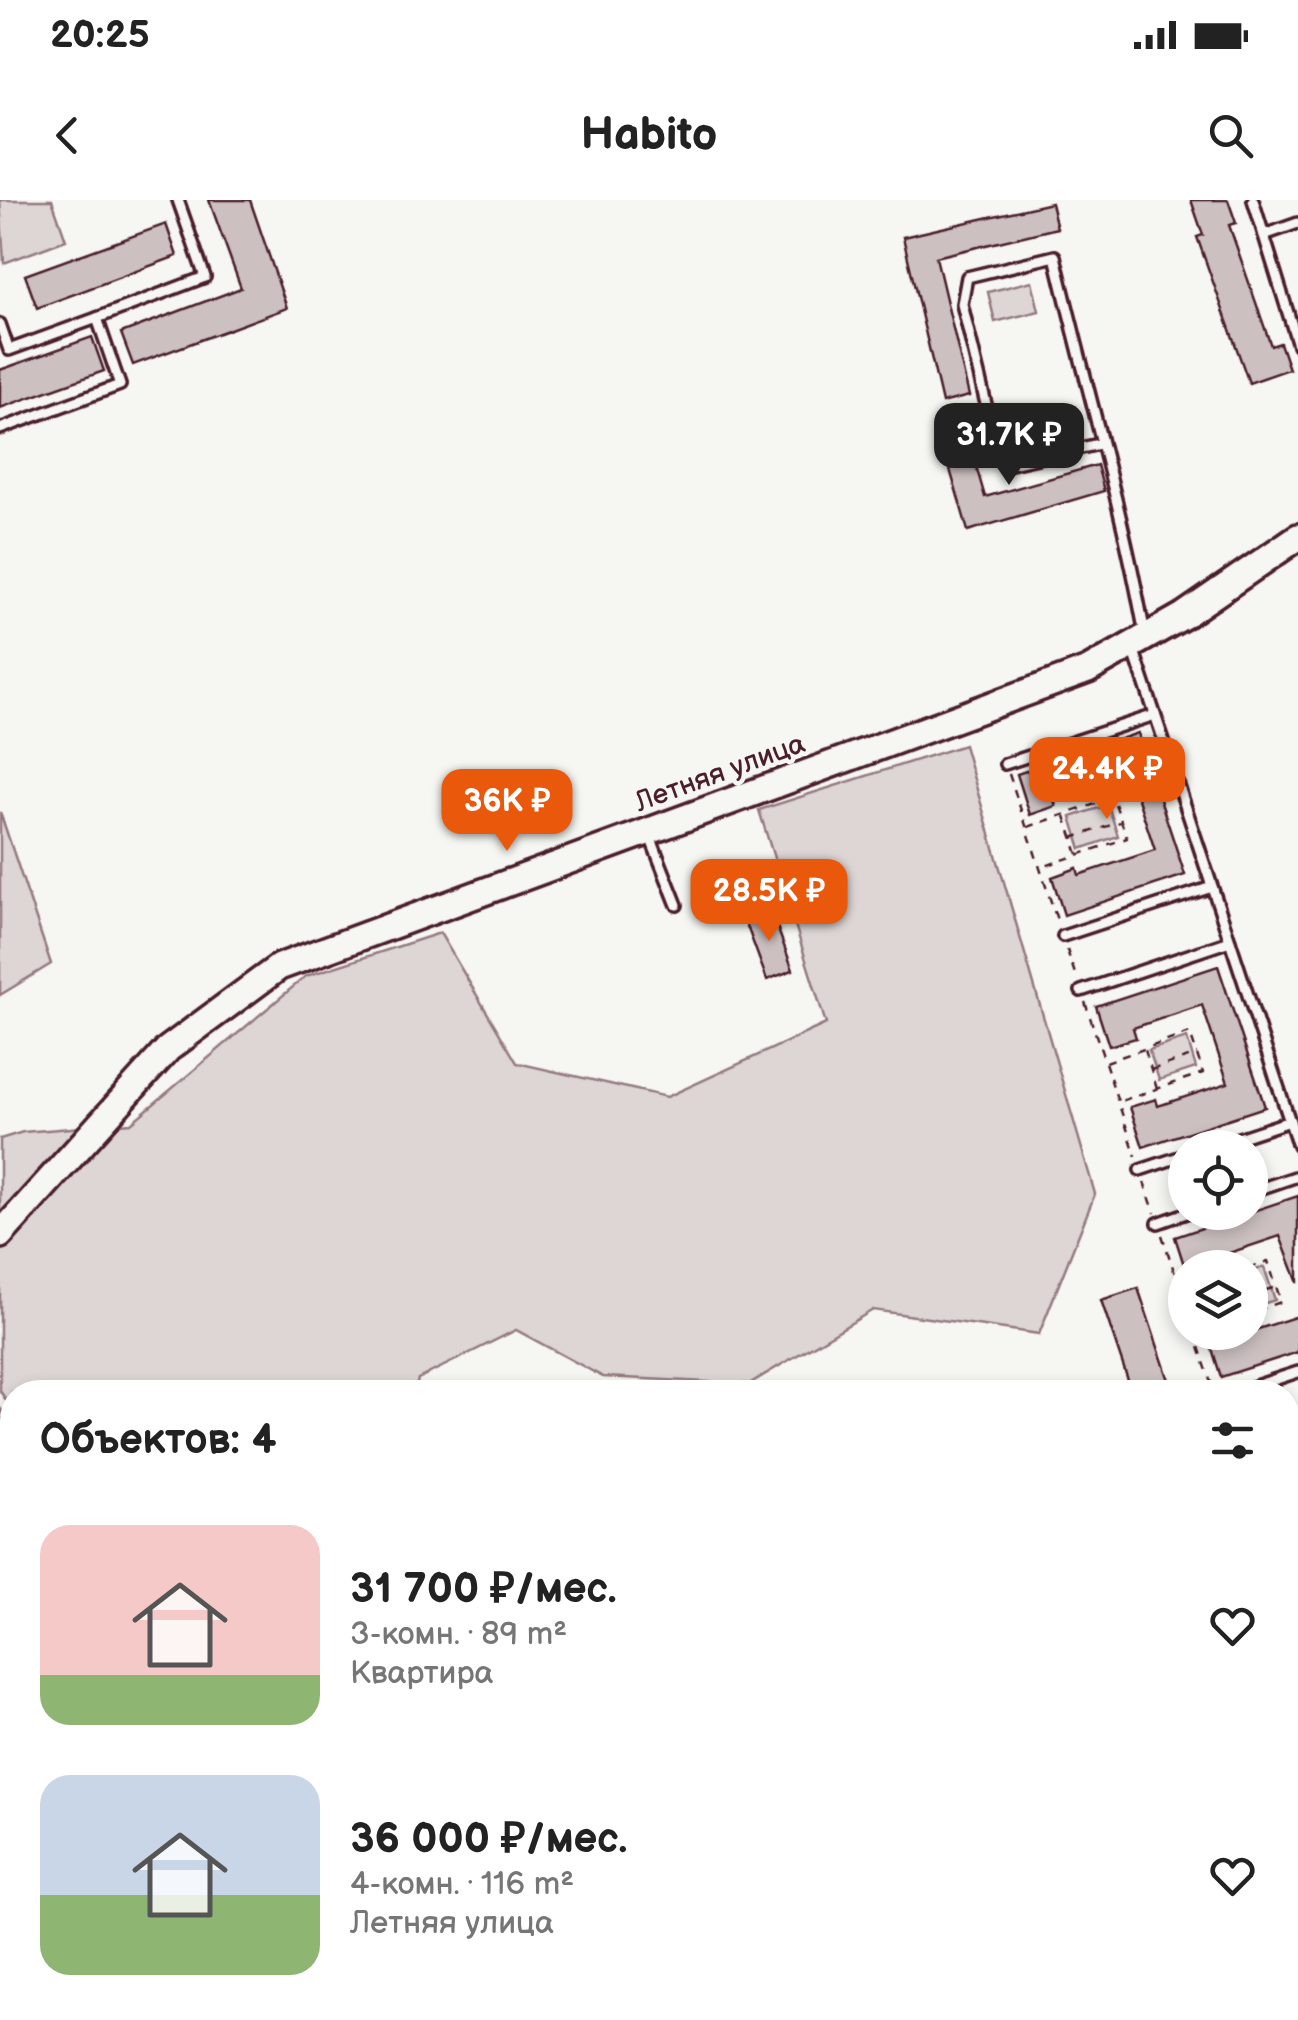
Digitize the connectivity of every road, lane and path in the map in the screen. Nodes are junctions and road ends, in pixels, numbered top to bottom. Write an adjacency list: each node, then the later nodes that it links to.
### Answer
1 (178, 200): 5 (lane)
2 (1253, 200): 4 (lane)
3 (1298, 223): 4 (lane)
4 (1264, 235): 7 (lane)
5 (97, 318): 6 (lane); 8 (lane)
6 (0, 324)
7 (1298, 346)
8 (0, 429)
9 (1099, 444): 9 (lane); 11 (lane)
10 (1298, 537): 11 (street, Летняя улица)
11 (1139, 642): 12 (lane); 17 (street, Летняя улица)
12 (1155, 715): 13 (lane); 21 (lane)
13 (1006, 764): 16 (path)
14 (1065, 814): 15 (path); 16 (path); 18 (path)
15 (1121, 822): 18 (path); 19 (path)
16 (1026, 827): 20 (path)
17 (648, 832): 22 (lane); 41 (street, Летняя улица)
18 (1072, 838): 19 (path)
19 (1078, 854): 20 (path)
20 (1040, 867): 23 (path)
21 (1212, 887): 23 (lane); 24 (lane)
22 (677, 905)
23 (1063, 936): 25 (path)
24 (1230, 941): 25 (lane); 32 (lane)
25 (1081, 991): 28 (path)
26 (1144, 1049): 27 (path); 28 (path); 29 (path)
27 (1197, 1054): 29 (path); 30 (path)
28 (1104, 1062): 31 (path)
29 (1151, 1070): 30 (path)
30 (1158, 1088): 31 (path)
31 (1118, 1102): 36 (path)
32 (1290, 1120): 33 (lane); 34 (lane)
33 (1261, 1130)
34 (1298, 1146)
35 (1168, 1161): 36 (lane)
36 (1140, 1170): 40 (path)
37 (1298, 1176): 38 (lane)
38 (1268, 1186)
39 (1168, 1219): 40 (lane)
40 (1158, 1223): 42 (path)
41 (0, 1235)
42 (1168, 1250)
43 (1268, 1261): 44 (path)
44 (1276, 1287): 45 (path); 46 (path)
45 (1268, 1290)
46 (1268, 1307)
47 (1200, 1350): 49 (path)
48 (1298, 1372): 50 (lane)
49 (1210, 1380)
50 (1274, 1380)

